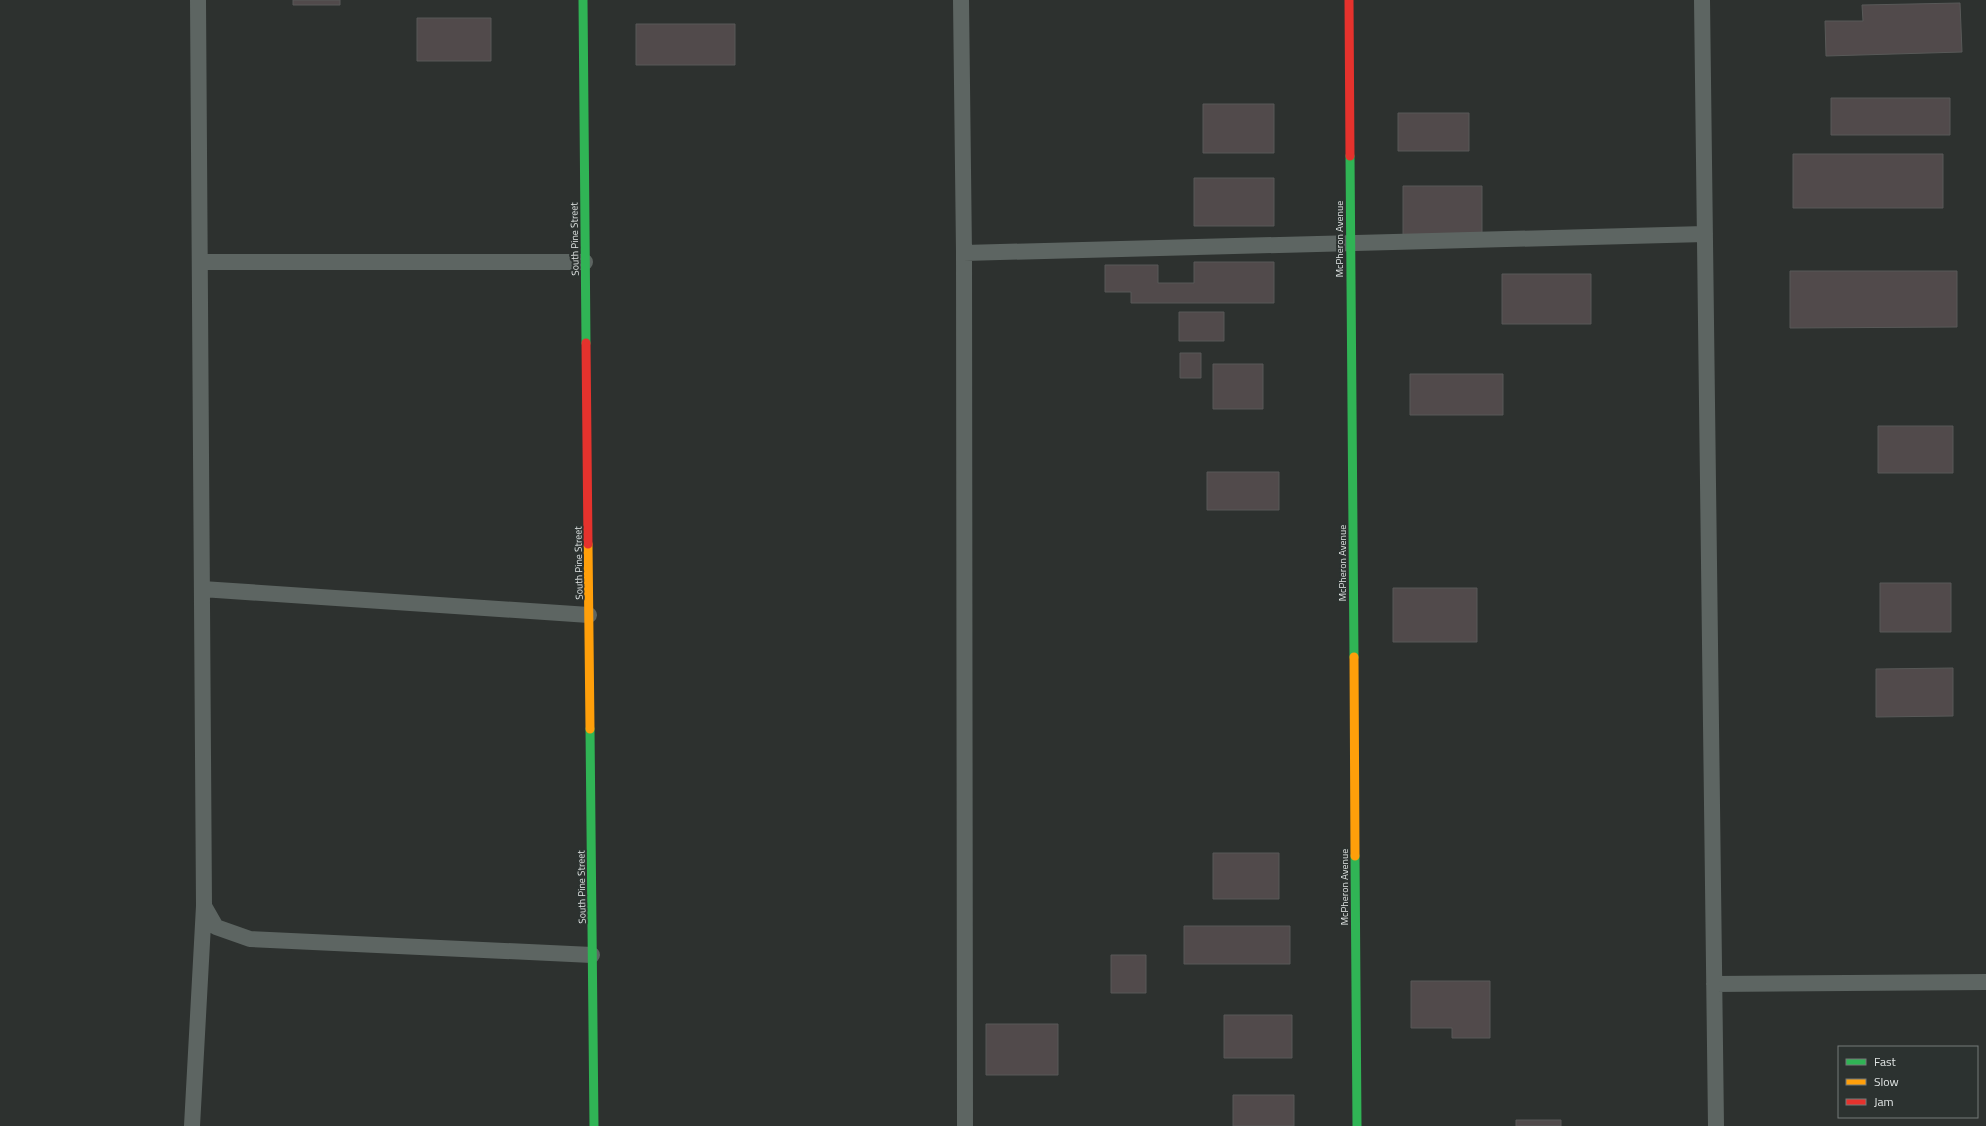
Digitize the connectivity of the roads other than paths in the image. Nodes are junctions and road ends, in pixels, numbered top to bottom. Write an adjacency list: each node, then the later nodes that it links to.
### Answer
1 (198, 0): 9 (lane)
2 (583, 0): 10 (main road, South Pine Street)
3 (961, 0): 8 (lane)
4 (1349, 0): 7 (main road, McPheron Avenue)
5 (1702, 0): 6 (lane)
6 (1705, 234): 7 (lane); 16 (lane)
7 (1350, 243): 8 (lane); 20 (main road, McPheron Avenue)
8 (964, 253): 19 (lane)
9 (200, 262): 10 (lane); 11 (lane)
10 (585, 262): 12 (main road, South Pine Street)
11 (202, 589): 12 (lane); 13 (lane)
12 (589, 615): 14 (main road, South Pine Street)
13 (204, 906): 14 (lane); 17 (lane)
14 (592, 955): 18 (main road, South Pine Street)
15 (1986, 982): 16 (lane)
16 (1714, 984): 21 (lane)
17 (192, 1126)
18 (594, 1126)
19 (965, 1126)
20 (1357, 1126)
21 (1716, 1126)

